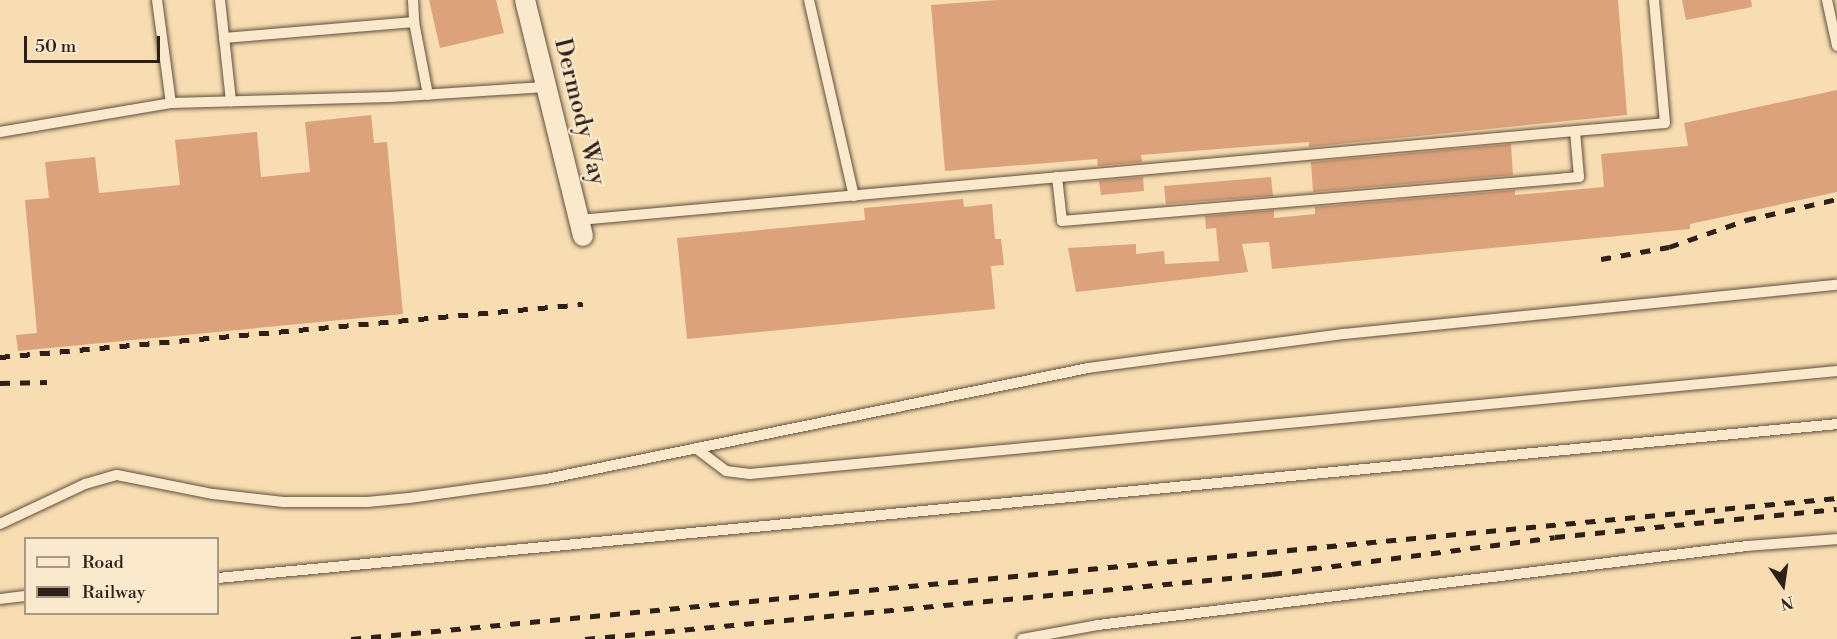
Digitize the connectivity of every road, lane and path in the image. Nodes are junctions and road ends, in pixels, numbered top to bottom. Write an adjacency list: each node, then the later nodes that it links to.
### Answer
1 (157, 0): 14 (lane)
2 (220, 0): 9 (lane)
3 (413, 0): 8 (lane)
4 (525, 0): 11 (street, Dermody Way)
5 (809, 0): 18 (lane)
6 (1654, 0): 15 (lane)
7 (1827, 0): 10 (lane)
8 (414, 22): 9 (lane); 12 (lane)
9 (224, 38): 13 (lane)
10 (1837, 46)
11 (546, 87): 12 (lane); 19 (street, Dermody Way)
12 (428, 95): 13 (lane)
13 (231, 101): 14 (lane)
14 (171, 103): 16 (lane)
15 (1575, 131): 17 (lane); 17 (lane)
16 (0, 132)
17 (1057, 177): 18 (lane)
18 (854, 196): 19 (lane)
19 (581, 228)
20 (1837, 285): 23 (lane)
21 (1837, 371): 23 (lane)
22 (1837, 424): 26 (lane)
23 (697, 449): 24 (lane)
24 (0, 524)
25 (1837, 539): 29 (lane)
26 (219, 578)
27 (24, 596): 28 (lane)
28 (0, 599)
29 (1022, 639)

